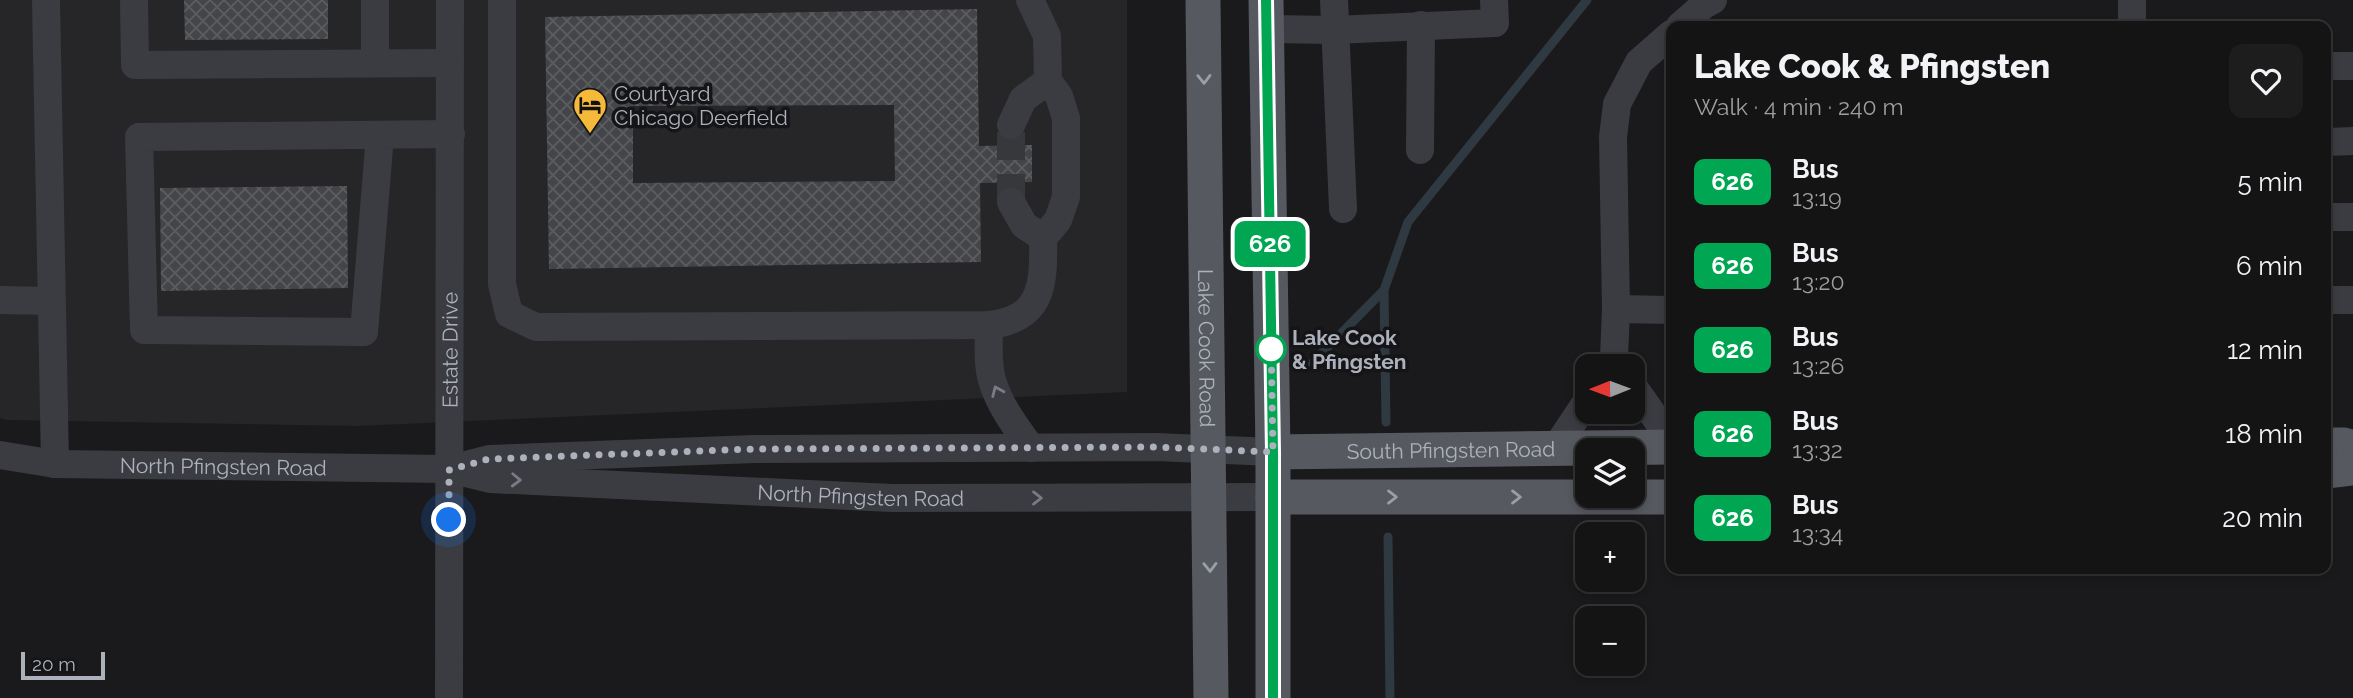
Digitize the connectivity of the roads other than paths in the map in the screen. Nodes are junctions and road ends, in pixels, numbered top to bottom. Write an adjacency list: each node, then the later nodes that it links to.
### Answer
1 (46, 0): 37 (street)
2 (134, 0): 18 (street)
3 (375, 0): 18 (street)
4 (450, 0): 19 (street, Estate Drive)
5 (502, 0): 40 (street)
6 (1030, 0): 22 (street)
7 (1203, 0): 50 (main road, Lake Cook Road, one-way to 50)
8 (1334, 0): 16 (street)
9 (1494, 0): 15 (street)
10 (1713, 0): 13 (street)
11 (2132, 0): 14 (street)
12 (1266, 14): 16 (street); 51 (main road)
13 (1686, 21)
14 (2132, 21)
15 (1421, 25): 16 (street); 28 (street)
16 (1334, 30): 30 (street)
17 (1666, 38): 38 (street)
18 (375, 63): 19 (street)
19 (450, 63): 24 (street, Estate Drive)
20 (2331, 66): 21 (street)
21 (2353, 66)
22 (1048, 80): 23 (street); 33 (street)
23 (1011, 125)
24 (451, 134): 25 (street); 55 (street, Estate Drive)
25 (380, 135): 25 (street)
26 (2353, 141): 27 (street)
27 (2331, 142)
28 (1420, 150)
29 (1011, 202): 33 (street)
30 (1343, 209)
31 (2331, 217): 32 (street)
32 (2353, 217)
33 (1043, 238): 40 (street)
34 (0, 300): 37 (street)
35 (2331, 300): 36 (street)
36 (2353, 300)
37 (51, 301): 53 (street)
38 (1616, 309): 39 (street); 41 (street)
39 (1666, 310)
40 (989, 325): 47 (street, one-way to 40)
41 (1614, 354)
42 (1645, 403): 44 (street)
43 (1575, 419): 49 (street)
44 (1666, 433)
45 (2331, 445): 48 (main road)
46 (1666, 447): 49 (main road, South Pfingsten Road)
47 (1031, 448): 50 (street, North Pfingsten Road); 55 (street, North Pfingsten Road)
48 (2353, 448)
49 (1555, 449): 51 (main road, South Pfingsten Road)
50 (1209, 450): 51 (street, North Pfingsten Road); 59 (main road, Lake Cook Road)
51 (1273, 452): 57 (main road)
52 (0, 455): 53 (street, North Pfingsten Road)
53 (55, 464): 55 (street, North Pfingsten Road)
54 (2353, 468): 56 (main road)
55 (449, 470): 59 (street, North Pfingsten Road, one-way to 59); 60 (street, Estate Drive)
56 (2331, 470)
57 (1273, 497): 58 (main road, one-way to 58); 59 (street, North Pfingsten Road); 62 (main road)
58 (1666, 497)
59 (1209, 498): 61 (main road, Lake Cook Road, one-way to 61)
60 (449, 698)
61 (1211, 698)
62 (1273, 698)

